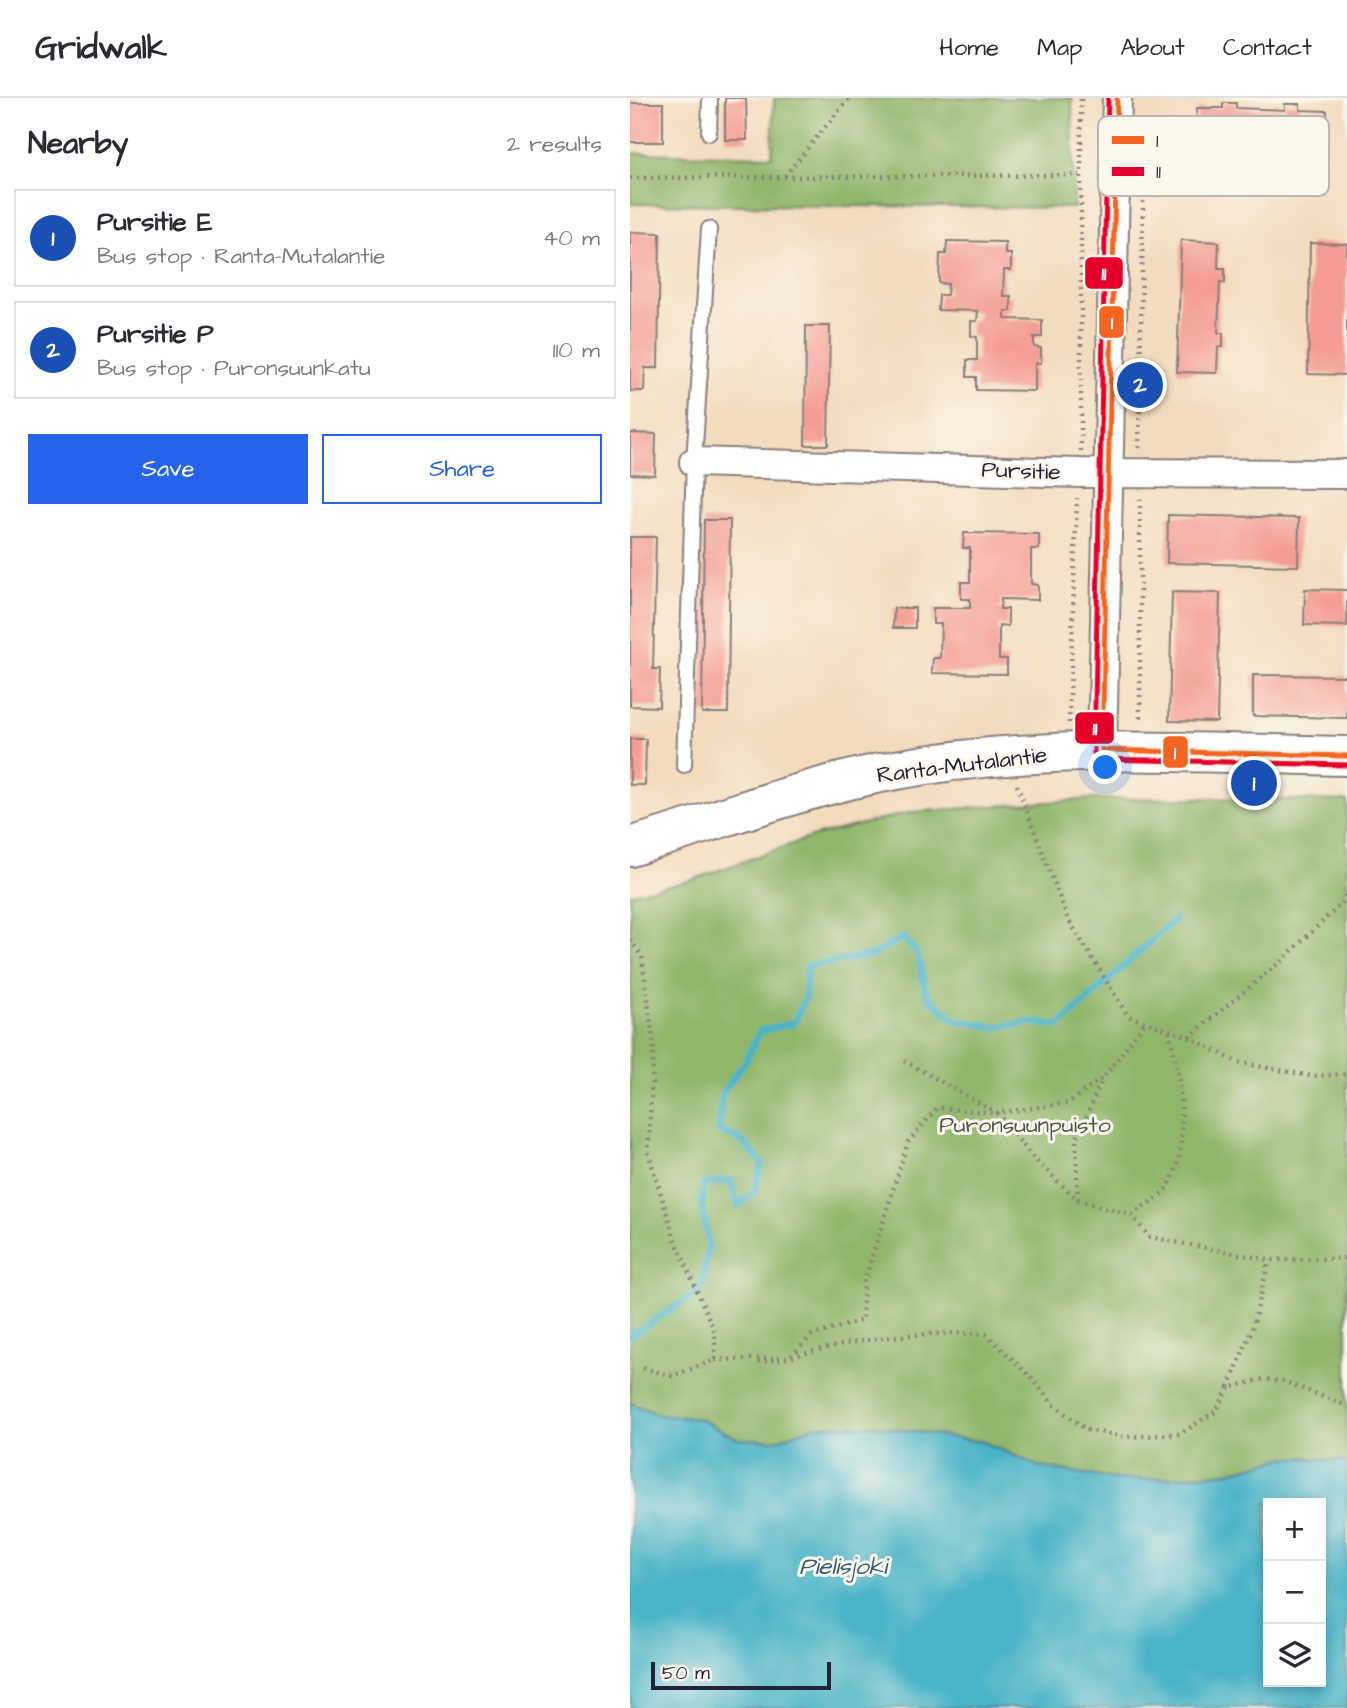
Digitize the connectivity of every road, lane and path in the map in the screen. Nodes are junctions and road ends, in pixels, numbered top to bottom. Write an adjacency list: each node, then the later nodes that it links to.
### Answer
1 (710, 98): 6 (lane)
2 (849, 98): 7 (path)
3 (1081, 98): 7 (path)
4 (1117, 98): 5 (street)
5 (1117, 116)
6 (709, 133)
7 (785, 177): 8 (path)
8 (630, 178)
9 (1115, 196): 13 (street)
10 (1143, 196): 14 (path)
11 (709, 229): 12 (lane)
12 (694, 462): 13 (street, Pursitie); 19 (lane)
13 (1108, 472): 14 (street, Pursitie); 16 (street)
14 (1139, 472): 15 (street, Pursitie); 17 (path)
15 (1347, 474)
16 (1102, 750): 17 (street, Ranta-Mutalantie); 23 (street, Ranta-Mutalantie)
17 (1140, 751): 18 (street, Ranta-Mutalantie)
18 (1347, 756)
19 (684, 765)
20 (1029, 782): 21 (path)
21 (1016, 783): 22 (path); 26 (path)
22 (1003, 785)
23 (630, 847)
24 (1347, 894): 28 (path)
25 (630, 940): 38 (path)
26 (1145, 1022): 27 (path); 31 (path)
27 (1169, 1031): 28 (path); 34 (path)
28 (1189, 1037): 30 (path)
29 (904, 1061): 32 (path)
30 (1347, 1074)
31 (1104, 1077): 32 (path); 33 (path)
32 (997, 1113): 33 (path); 37 (path)
33 (1078, 1200): 34 (path)
34 (1132, 1215): 36 (path)
35 (1347, 1258): 36 (path)
36 (1269, 1260): 40 (path)
37 (789, 1358): 38 (path); 40 (path)
38 (715, 1360): 39 (path)
39 (639, 1367)
40 (1229, 1388): 41 (path)
41 (1347, 1406)

